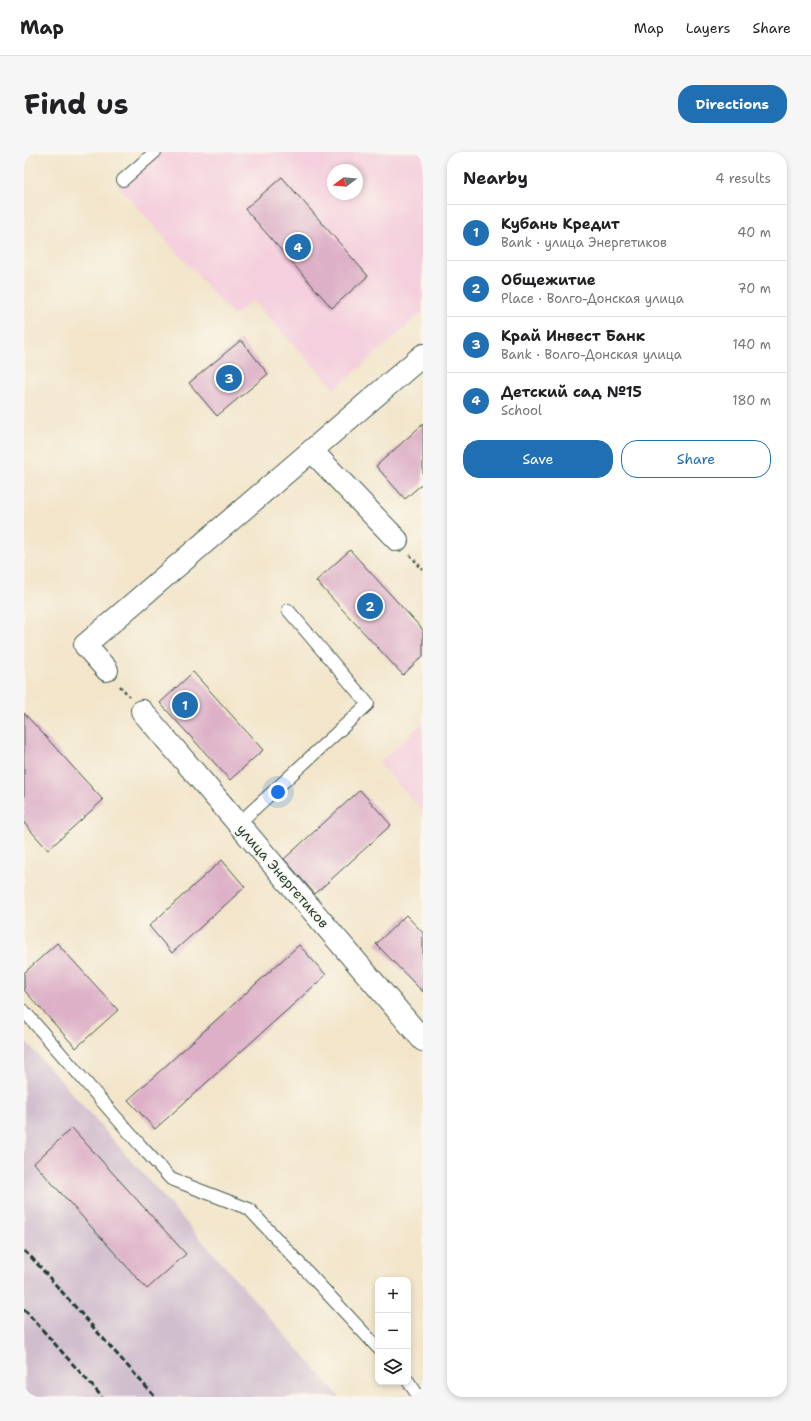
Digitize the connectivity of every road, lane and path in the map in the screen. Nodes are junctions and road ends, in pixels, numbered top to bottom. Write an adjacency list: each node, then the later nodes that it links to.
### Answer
1 (155, 152): 2 (lane)
2 (123, 180)
3 (423, 355): 4 (street)
4 (312, 451): 5 (street); 7 (street)
5 (397, 540)
6 (288, 610): 9 (lane)
7 (107, 670): 8 (path)
8 (142, 711): 9 (street, улица Энергетиков)
9 (238, 824): 11 (street, улица Энергетиков)
10 (24, 1010): 12 (lane)
11 (423, 1040)
12 (375, 1345)
13 (411, 1385): 14 (lane)
14 (419, 1397)

